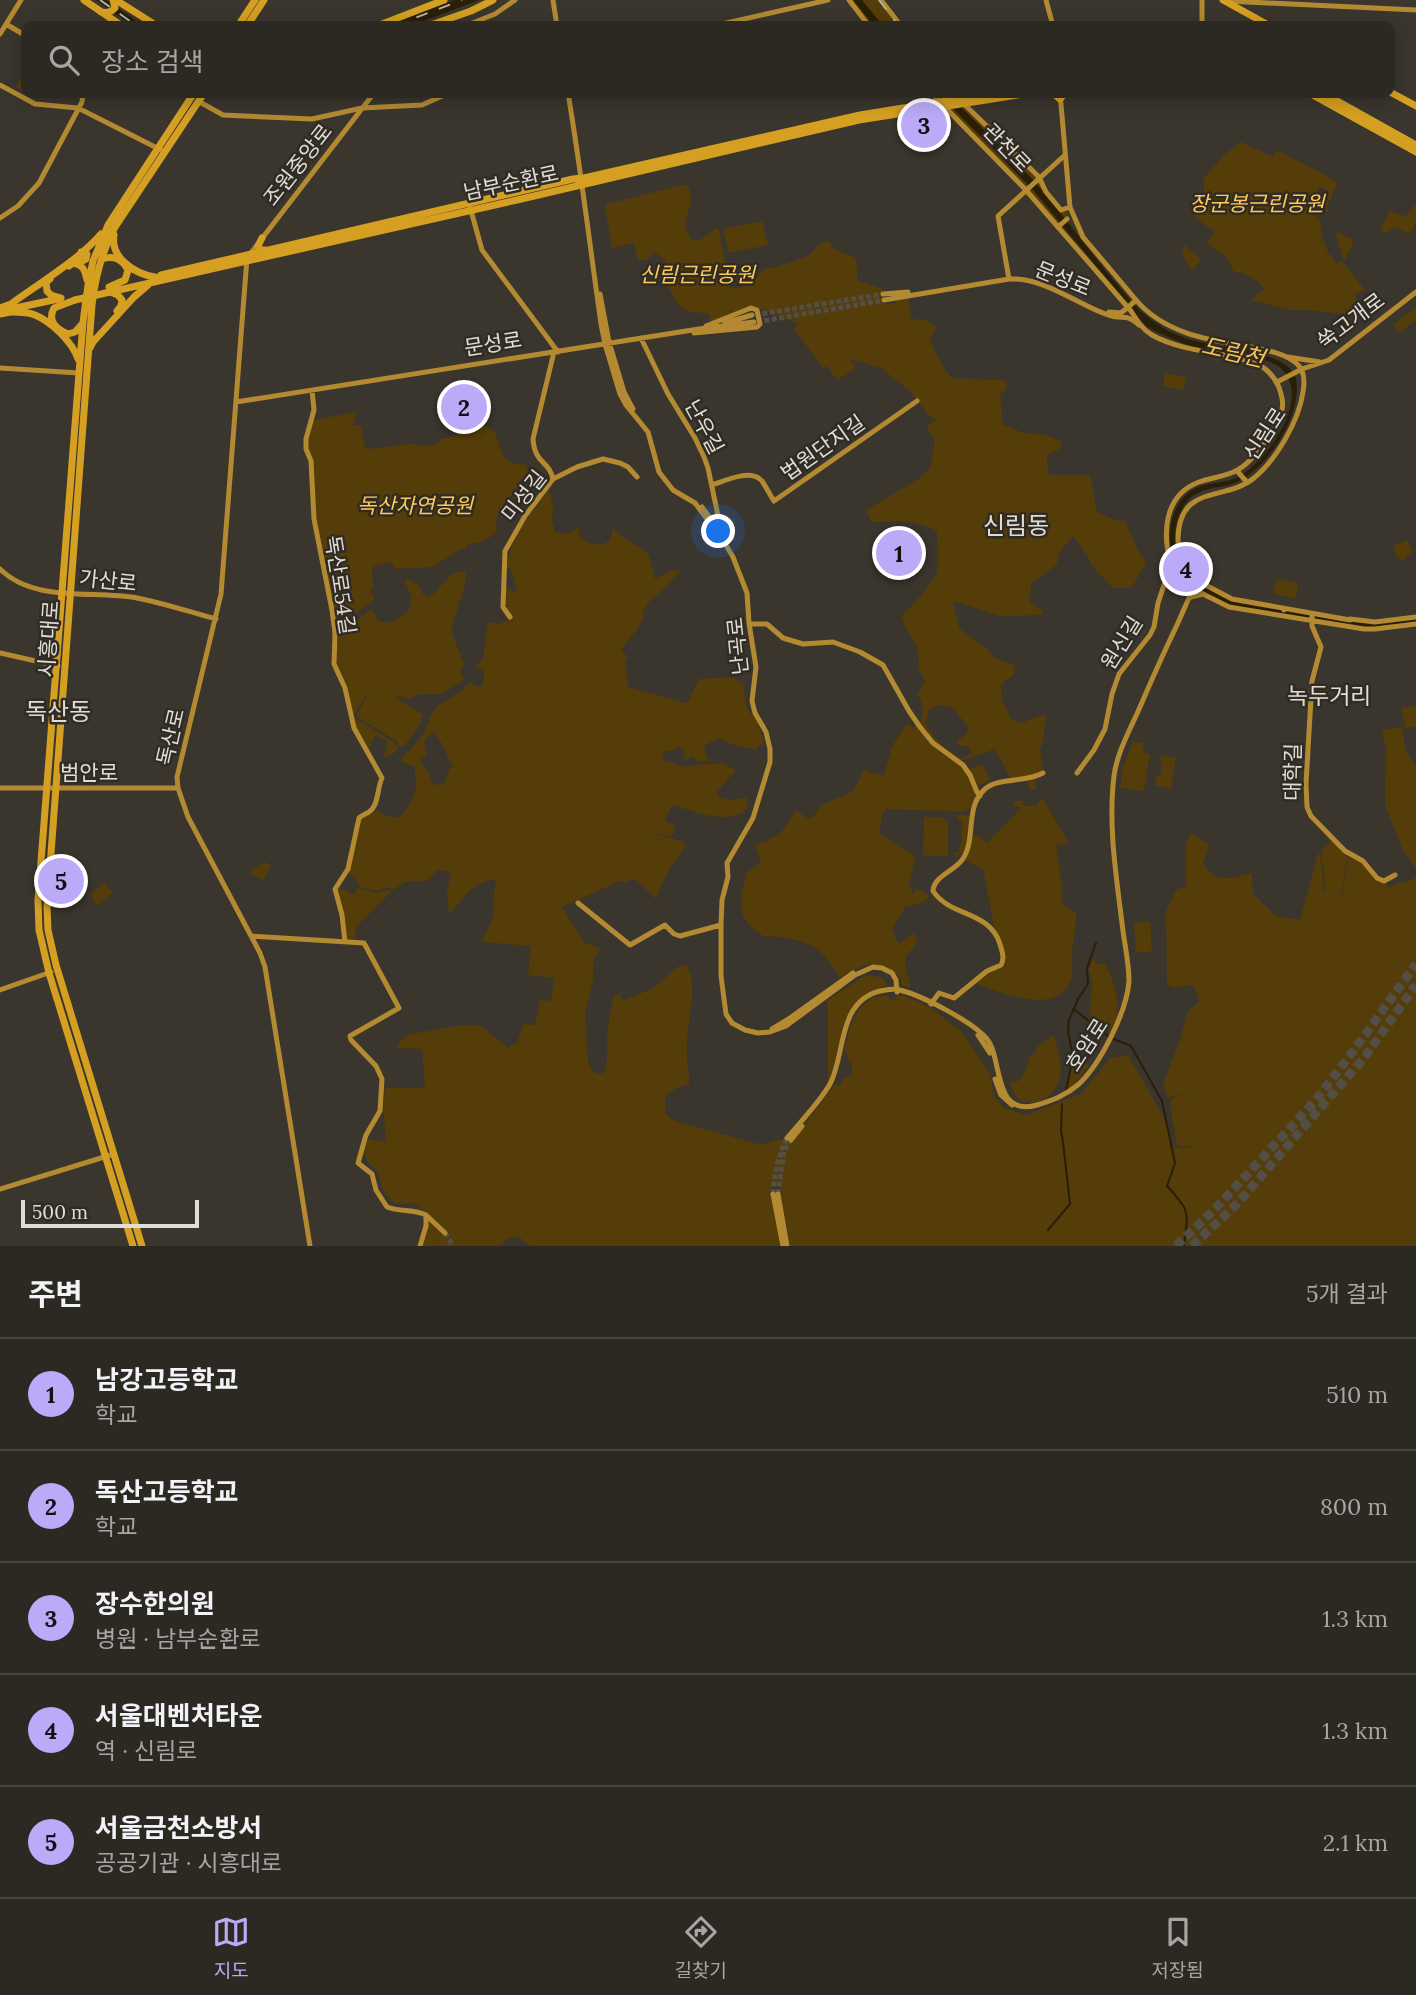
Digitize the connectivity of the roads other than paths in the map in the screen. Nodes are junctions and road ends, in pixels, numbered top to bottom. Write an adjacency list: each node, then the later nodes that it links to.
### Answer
1 (21, 0): 34 (main road)
2 (84, 0): 18 (main road)
3 (114, 0): 18 (main road); 20 (main road); 21 (main road)
4 (255, 0): 22 (main road)
5 (264, 0): 23 (main road)
6 (444, 0): 24 (main road)
7 (493, 0): 25 (main road)
8 (515, 0): 26 (main road)
9 (554, 0): 27 (main road)
10 (828, 0): 28 (main road)
11 (849, 0): 29 (main road)
12 (881, 0): 30 (main road)
13 (1046, 0): 31 (main road)
14 (1202, 0): 32 (main road)
15 (1224, 0): 16 (main road); 33 (main road)
16 (1363, 4): 17 (main road)
17 (1416, 10)
18 (100, 12): 19 (main road)
19 (114, 21)
20 (143, 21)
21 (149, 21)
22 (241, 21)
23 (250, 21)
24 (390, 21)
25 (443, 21)
26 (478, 21)
27 (558, 21)
28 (735, 21)
29 (865, 21)
30 (897, 21)
31 (1052, 21)
32 (1202, 21)
33 (1261, 21)
34 (6, 24): 35 (main road); 36 (main road)
35 (21, 33)
36 (0, 34)
37 (0, 85): 39 (main road)
38 (1395, 95): 54 (main road)
39 (21, 96)
40 (24, 98): 55 (main road)
41 (82, 98): 55 (main road)
42 (191, 98): 59 (main road, 시흥대로)
43 (200, 98): 52 (main road, 시흥대로)
44 (370, 98): 56 (main road, 조원중앙로)
45 (438, 98): 56 (main road)
46 (571, 98): 63 (main road, 난곡로)
47 (936, 98): 53 (main road, 관천로)
48 (1062, 98): 61 (main road)
49 (1320, 98): 57 (main road)
50 (1330, 98): 57 (main road)
51 (960, 99): 53 (main road, 남부순환로); 62 (main road, 관천로)
52 (198, 101): 56 (main road); 59 (main road, 시흥대로)
53 (942, 104): 63 (main road, 남부순환로); 64 (main road, 관천로)
54 (1416, 106)
55 (78, 108): 59 (main road); 67 (main road)
56 (362, 108): 72 (main road, 조원중앙로)
57 (1354, 114): 58 (main road); 60 (main road)
58 (1416, 145)
59 (161, 150): 69 (main road, 시흥대로)
60 (1416, 152)
61 (1065, 155): 62 (main road); 66 (main road)
62 (1038, 178): 64 (main road); 66 (main road, 관천로)
63 (583, 181): 65 (main road, 남부순환로); 99 (main road, 난곡로)
64 (1027, 188): 70 (main road, 관천로); 78 (main road)
65 (470, 207): 73 (main road, 남부순환로); 75 (main road, 남부순환로); 101 (main road)
66 (1070, 207): 68 (main road); 71 (main road)
67 (0, 218)
68 (1067, 219): 70 (main road); 71 (main road)
69 (111, 226): 74 (main road); 76 (main road, 시흥대로); 79 (main road); 80 (main road, 시흥대로)
70 (1058, 226): 89 (main road, 신림로, bridge)
71 (1080, 232): 87 (main road)
72 (262, 238): 73 (main road); 75 (main road, 조원중앙로)
73 (265, 250): 75 (main road, 남부순환로)
74 (82, 252): 77 (main road); 90 (main road)
75 (248, 258): 79 (main road, 남부순환로); 112 (main road, 독산로)
76 (102, 259): 81 (main road); 88 (main road, 시흥대로)
77 (73, 263): 80 (main road); 86 (main road)
78 (1009, 278): 82 (main road); 82 (main road, 문성로); 89 (main road); 96 (main road, 문성로)
79 (153, 280): 81 (main road, 남부순환로); 102 (main road)
80 (88, 285): 92 (main road, 시흥대로)
81 (109, 289): 84 (main road, 남부순환로, bridge); 88 (main road)
82 (932, 290): 85 (main road)
83 (1416, 292): 106 (main road, 쑥고개로)
84 (75, 297): 86 (main road, 남부순환로); 91 (main road, 남부순환로); 92 (main road)
85 (884, 297)
86 (61, 298): 90 (main road, 남부순환로)
87 (1136, 300): 89 (main road, bridge); 93 (main road, bridge)
88 (92, 306): 102 (main road, 시흥대로)
89 (1127, 307): 96 (main road, 신림로, bridge)
90 (0, 311): 91 (main road, 남부순환로)
91 (12, 312): 105 (main road)
92 (83, 322): 105 (main road, 시흥대로)
93 (1164, 324): 98 (main road, bridge); 100 (main road, bridge)
94 (704, 326): 95 (main road, 문성로); 95 (main road); 99 (main road, 문성로)
95 (680, 332): 97 (main road, 문성로)
96 (1150, 334): 98 (main road, 신림로, bridge)
97 (641, 338): 99 (main road, 문성로); 120 (main road, 난우길)
98 (1160, 338): 103 (main road, 신림로, bridge)
99 (607, 343): 101 (main road, 문성로); 123 (main road, 난곡로)
100 (1228, 344): 103 (main road, bridge); 104 (main road, bridge)
101 (557, 351): 111 (main road, 문성로); 112 (main road, 문성로); 118 (main road)
102 (89, 352): 128 (main road, 시흥대로)
103 (1225, 355): 110 (main road, 신림로, bridge)
104 (1281, 355): 106 (main road); 108 (main road, bridge)
105 (80, 363): 109 (main road, 시흥대로)
106 (1323, 363): 108 (main road, 쑥고개로)
107 (0, 368): 109 (main road)
108 (1302, 369): 110 (main road, 쑥고개로, bridge); 115 (main road, 신림로, bridge)
109 (79, 373): 128 (main road, 시흥대로)
110 (1277, 382): 114 (main road, 신림로, bridge)
111 (312, 390): 112 (main road, 문성로); 154 (main road, 독산로54길)
112 (237, 401): 138 (main road, 독산로)
113 (917, 401): 120 (main road, 법원단지길)
114 (1268, 437): 115 (main road, bridge); 116 (main road, 신림로, bridge)
115 (1280, 446): 119 (main road, 신림로, bridge)
116 (1237, 471): 119 (main road, bridge); 121 (main road, 신림로, bridge)
117 (637, 477): 118 (main road, 미성길)
118 (553, 479): 134 (main road, 미성길)
119 (1248, 483): 122 (main road, 신림로, bridge)
120 (712, 485): 123 (main road, 난우길)
121 (1183, 491): 122 (main road, bridge); 125 (main road, bridge)
122 (1194, 502): 124 (main road, bridge)
123 (720, 534): 139 (main road, 난곡로)
124 (1182, 560): 125 (main road, bridge); 127 (main road, bridge)
125 (1171, 564): 127 (main road); 146 (main road, 원신길)
126 (0, 569): 128 (main road, 가산로)
127 (1194, 585): 129 (main road, bridge); 130 (main road); 131 (main road)
128 (65, 592): 138 (main road, 가산로); 143 (main road, 시흥대로); 144 (main road, 시흥대로)
129 (1203, 594): 130 (main road); 132 (main road)
130 (1190, 597): 162 (main road); 162 (main road, 호암로)
131 (1231, 599): 132 (main road); 133 (main road)
132 (1229, 607): 135 (main road)
133 (1284, 608): 135 (main road, bridge); 136 (main road)
134 (510, 617)
135 (1283, 617): 136 (main road)
136 (1313, 617): 136 (main road, 대학길); 140 (main road, bridge)
137 (1416, 617): 140 (main road, bridge)
138 (216, 619): 148 (main road, 독산로)
139 (750, 624): 150 (main road); 152 (main road, 난곡로); 160 (main road, 난곡로)
140 (1375, 624): 141 (main road)
141 (1416, 624)
142 (0, 653): 143 (main road)
143 (56, 665): 144 (main road); 149 (main road, 시흥대로)
144 (65, 667): 149 (main road, 시흥대로)
145 (1043, 773): 150 (main road)
146 (1077, 773)
147 (0, 788): 149 (main road, 범안로)
148 (178, 788): 149 (main road, 범안로); 153 (main road, 독산로)
149 (51, 789): 155 (main road, 시흥대로); 156 (main road, 시흥대로)
150 (980, 796): 161 (main road)
151 (578, 904): 152 (main road)
152 (721, 925): 157 (main road, 난곡로)
153 (251, 936): 154 (main road); 172 (main road, 독산로)
154 (345, 942): 166 (main road)
155 (57, 970): 156 (main road); 163 (main road, 시흥대로)
156 (49, 973): 159 (main road); 163 (main road, 시흥대로)
157 (892, 973): 158 (main road); 160 (main road)
158 (887, 989): 160 (main road); 160 (main road)
159 (0, 990)
160 (898, 991): 161 (main road)
161 (931, 1005): 162 (main road); 162 (main road)
162 (987, 1039)
163 (110, 1155): 164 (main road); 170 (main road, 시흥대로); 171 (main road, 시흥대로)
164 (0, 1189)
165 (775, 1194): 174 (main road)
166 (426, 1215): 167 (main road); 168 (main road)
167 (435, 1222): 168 (main road); 169 (main road)
168 (426, 1224): 173 (main road)
169 (445, 1233)
170 (133, 1246)
171 (142, 1246)
172 (310, 1246)
173 (420, 1246)
174 (785, 1246)

